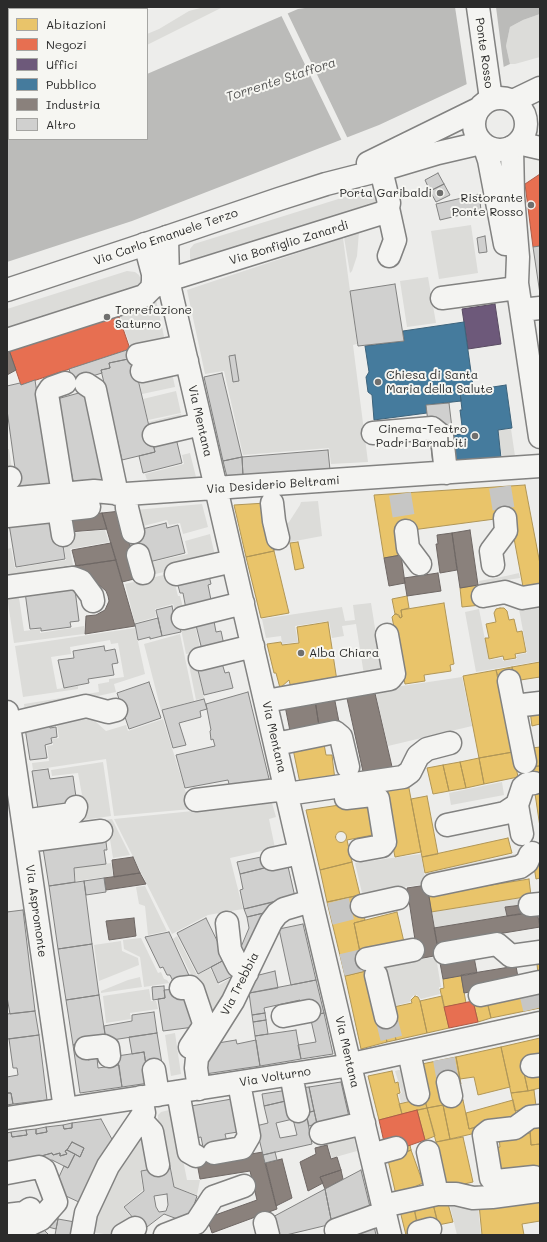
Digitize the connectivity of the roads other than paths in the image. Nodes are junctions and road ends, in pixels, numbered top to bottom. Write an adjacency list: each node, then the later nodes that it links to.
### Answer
1 (478, 7): 3 (street, Ponte Rosso)
2 (540, 88): 4 (street)
3 (486, 98): 4 (street); 8 (street); 10 (street, Via Carlo Emanuele Terzo)
4 (513, 101): 5 (street)
5 (533, 118): 6 (street)
6 (515, 145): 7 (street); 8 (street); 16 (street)
7 (540, 148)
8 (478, 149): 9 (street, Via Carlo Emanuele Terzo); 16 (street)
9 (381, 170): 10 (street, Via Carlo Emanuele Terzo); 11 (street)
10 (326, 184): 12 (street, Via Carlo Emanuele Terzo)
11 (388, 208): 14 (street); 15 (street, Via Bonfiglio Zanardi)
12 (167, 237): 13 (street, Via Carlo Emanuele Terzo); 15 (street, Via Mentana)
13 (145, 244): 15 (street); 17 (street, Via Carlo Emanuele Terzo)
14 (389, 256)
15 (160, 284): 20 (street, Via Bonfiglio Zanardi); 21 (street, Via Mentana)
16 (517, 286): 18 (street); 19 (street)
17 (7, 290)
18 (442, 298)
19 (530, 309): 22 (street)
20 (7, 340)
21 (185, 354): 23 (street); 24 (street, Via Mentana)
22 (534, 359): 27 (street)
23 (140, 364)
24 (201, 424): 26 (street); 31 (street, Via Mentana)
25 (373, 433): 29 (street)
26 (154, 435)
27 (540, 437)
28 (540, 466): 29 (street, Via Desiderio Beltrami)
29 (446, 473): 31 (street, Via Desiderio Beltrami)
30 (8, 485): 33 (street, Via Desiderio Beltrami)
31 (216, 488): 32 (street, Via Desiderio Beltrami); 42 (street, Via Mentana)
32 (121, 494): 33 (street, Via Desiderio Beltrami); 33 (street); 39 (street)
33 (61, 502): 35 (street); 36 (street); 40 (street)
34 (272, 503): 41 (street)
35 (89, 507)
36 (7, 516)
37 (504, 518): 44 (street)
38 (406, 530): 43 (street)
39 (133, 532)
40 (63, 535)
41 (278, 538)
42 (233, 560): 45 (street); 50 (street, Via Mentana)
43 (420, 564)
44 (493, 565)
45 (176, 574)
46 (7, 587): 49 (street)
47 (540, 595): 48 (street)
48 (483, 596)
49 (93, 601)
50 (243, 603): 51 (street); 53 (street, Via Mentana)
51 (183, 618)
52 (387, 635): 56 (street)
53 (253, 646): 54 (street); 56 (street, Via Mentana)
54 (200, 659)
55 (509, 681): 58 (street)
56 (266, 700): 62 (street, Via Mentana)
57 (540, 703): 58 (street)
58 (514, 706): 63 (street)
59 (116, 710): 60 (street)
60 (8, 718): 72 (street, Via Aspromonte)
61 (450, 743): 66 (street)
62 (276, 744): 64 (street); 66 (street, Via Mentana)
63 (525, 762)
64 (348, 767)
65 (534, 783): 68 (street)
66 (288, 797): 67 (street); 74 (street); 75 (street, Via Mentana)
67 (196, 800)
68 (517, 805): 70 (street); 73 (street)
69 (76, 808): 72 (street)
70 (447, 825)
71 (101, 831): 72 (street)
72 (20, 832): 94 (street, Via Aspromonte)
73 (522, 834)
74 (360, 850)
75 (300, 853): 77 (street); 81 (street, Via Mentana)
76 (532, 853): 78 (street)
77 (272, 859)
78 (433, 885)
79 (398, 898): 80 (street)
80 (362, 906)
81 (319, 911): 86 (street, Via Trebbia); 90 (street, Via Mentana)
82 (227, 923): 86 (street)
83 (413, 950): 92 (street)
84 (540, 952): 85 (street)
85 (445, 953)
86 (247, 973): 102 (street, Via Trebbia)
87 (181, 988): 97 (street)
88 (480, 995): 89 (street)
89 (534, 998): 95 (street, Via Volturno)
90 (323, 1008): 91 (street); 98 (street, Via Mentana)
91 (283, 1016)
92 (386, 1017)
93 (181, 1034): 97 (street)
94 (72, 1050): 96 (street); 104 (street, Via Aspromonte)
95 (399, 1050): 98 (street, Via Volturno); 103 (street)
96 (109, 1056)
97 (184, 1063): 102 (street)
98 (350, 1065): 100 (street, Via Volturno); 110 (street, Via Mentana)
99 (154, 1070): 102 (street)
100 (291, 1074): 101 (street, Via Volturno); 105 (street)
101 (246, 1082): 102 (street, Via Volturno); 102 (street); 108 (street)
102 (173, 1093): 104 (street, Via Volturno); 109 (street)
103 (418, 1094)
104 (65, 1109): 107 (street, Via Volturno)
105 (298, 1111)
106 (540, 1116): 119 (street)
107 (7, 1118)
108 (262, 1118)
109 (141, 1120): 116 (street); 123 (street)
110 (364, 1123): 111 (street); 115 (street, Via Mentana)
111 (321, 1132)
112 (471, 1139): 119 (street)
113 (396, 1148): 115 (street)
114 (428, 1152): 119 (street)
115 (371, 1155): 122 (street, Via Mentana)
116 (158, 1165)
117 (7, 1173): 120 (street)
118 (244, 1186): 128 (street)
119 (446, 1194): 122 (street)
120 (56, 1202): 123 (street); 126 (street)
121 (30, 1208): 124 (street)
122 (384, 1210): 125 (street); 129 (street, Via Mentana)
123 (86, 1213): 127 (street)
124 (7, 1215)
125 (336, 1230)
126 (8, 1235)
127 (82, 1235)
128 (165, 1235)
129 (390, 1235)

